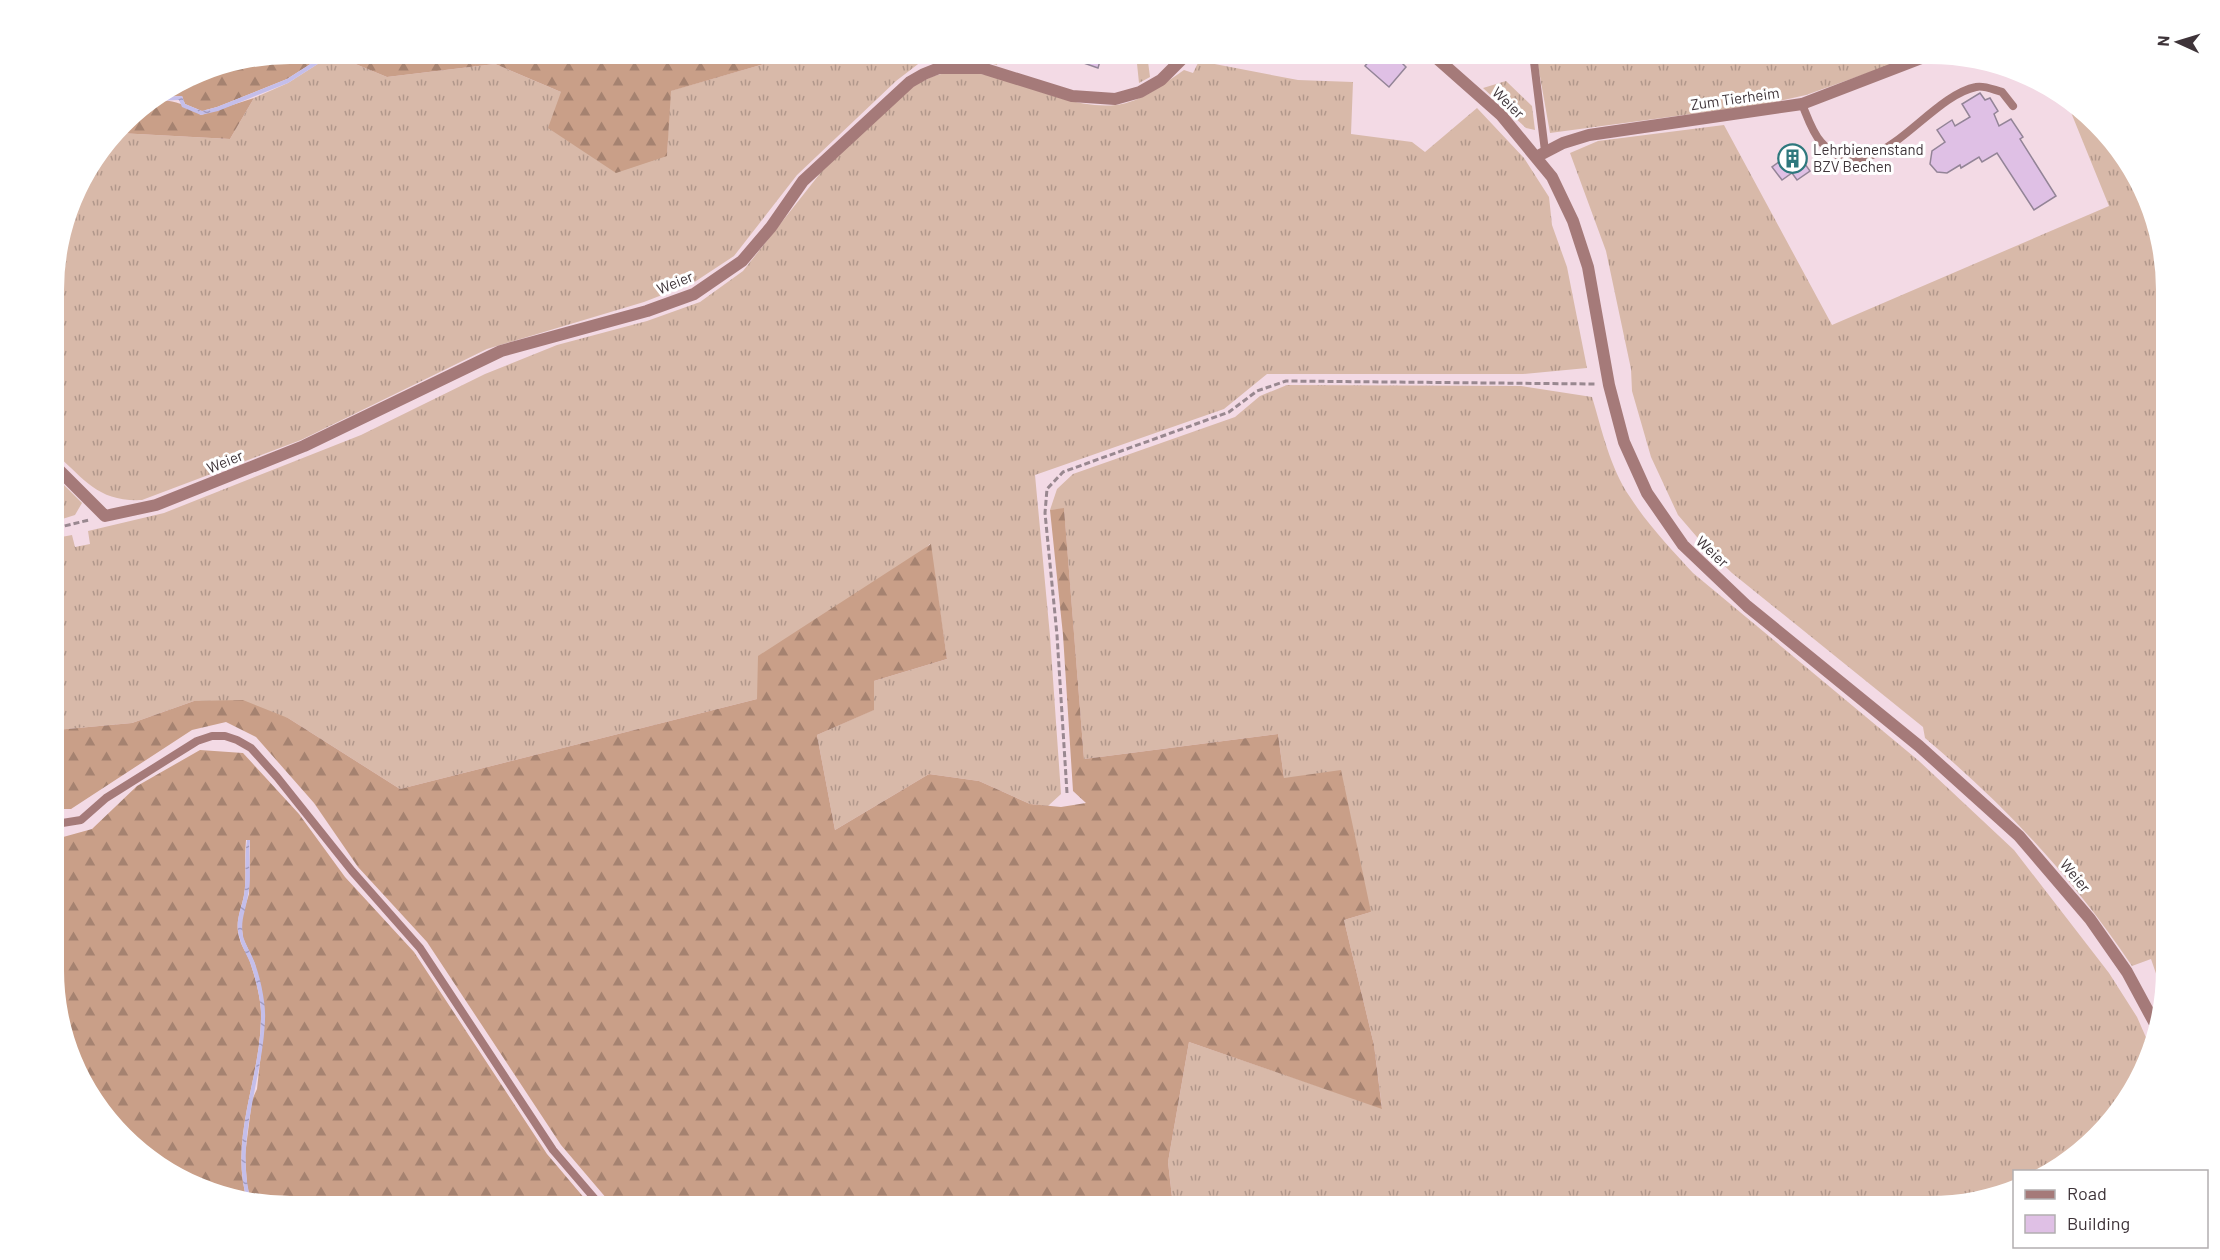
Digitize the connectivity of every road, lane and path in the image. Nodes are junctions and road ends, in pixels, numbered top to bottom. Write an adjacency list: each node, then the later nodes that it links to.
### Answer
1 (1177, 64): 10 (street, Weier)
2 (1443, 64): 7 (street, Weier)
3 (1534, 64): 7 (lane)
4 (1907, 64): 5 (street, Zum Tierheim)
5 (1802, 105): 6 (lane); 7 (street, Zum Tierheim)
6 (2013, 106)
7 (1541, 153): 8 (street, Weier)
8 (1609, 385): 12 (path); 14 (street, Weier)
9 (64, 475): 10 (street)
10 (105, 516): 11 (path)
11 (64, 526)
12 (1067, 793)
13 (64, 823): 15 (lane)
14 (2150, 1016)
15 (593, 1196)

